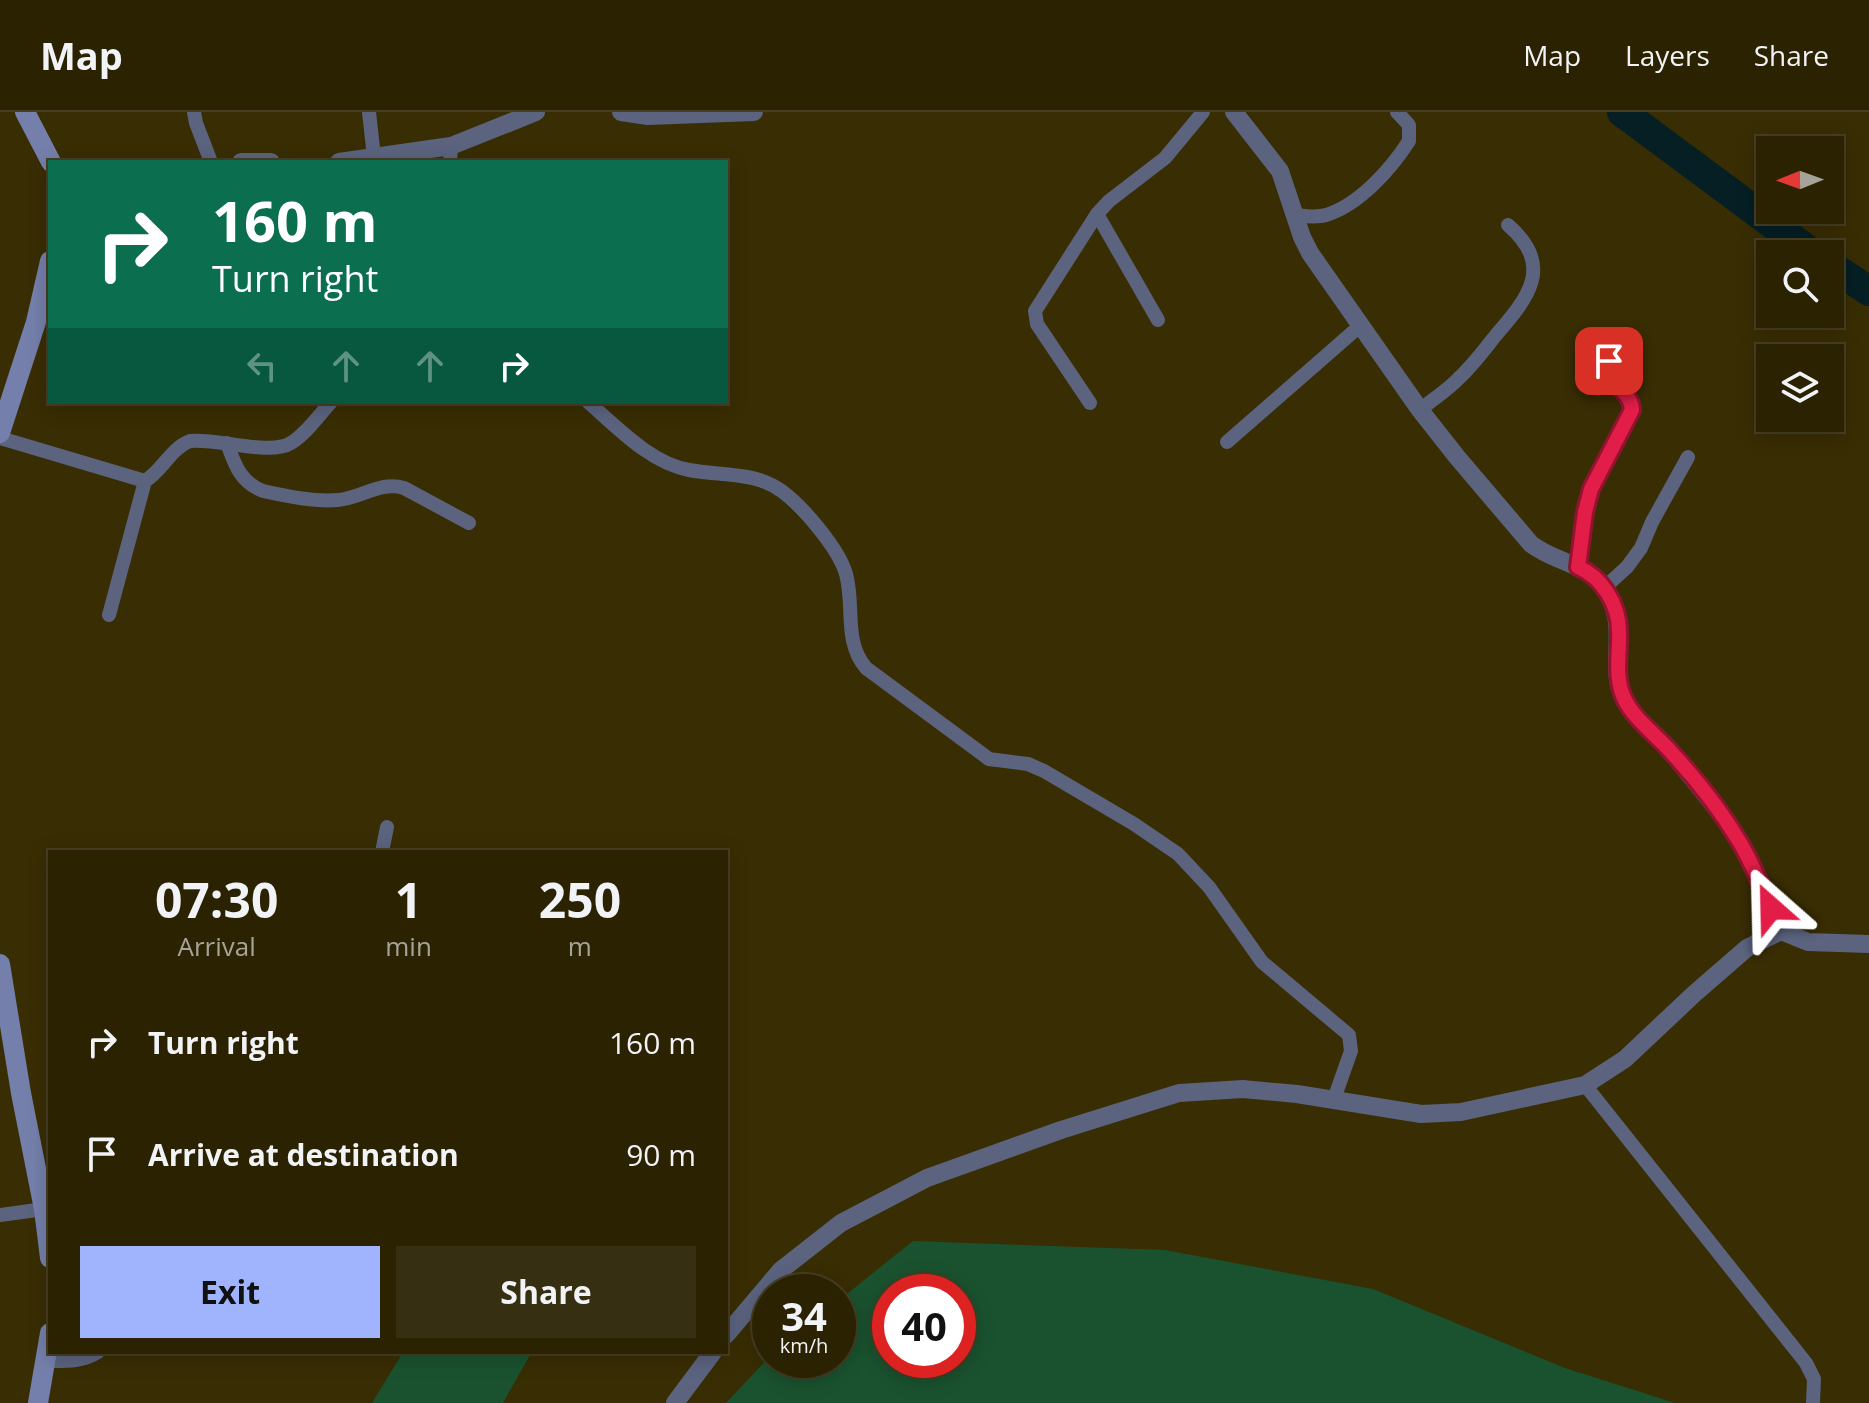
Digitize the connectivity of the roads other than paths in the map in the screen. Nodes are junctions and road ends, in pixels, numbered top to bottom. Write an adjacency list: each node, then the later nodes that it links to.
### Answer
1 (25, 112): 12 (main road)
2 (194, 112): 13 (street)
3 (369, 112): 11 (street)
4 (536, 112): 10 (street)
5 (621, 112): 6 (street)
6 (754, 112)
7 (1203, 112): 15 (street)
8 (1234, 112): 16 (street)
9 (1397, 112): 16 (street)
10 (451, 154): 11 (street)
11 (374, 157): 14 (street)
12 (50, 160)
13 (210, 160)
14 (353, 160)
15 (1097, 214): 19 (street); 22 (street)
16 (1295, 215): 20 (street)
17 (1508, 225): 25 (street)
18 (48, 270): 26 (main road)
19 (1158, 320)
20 (1361, 325): 25 (street); 27 (street)
21 (1611, 334): 32 (lane)
22 (1090, 403)
23 (329, 404): 28 (street)
24 (590, 404): 41 (street)
25 (1420, 410): 32 (street)
26 (0, 436): 30 (street)
27 (1227, 442)
28 (227, 443): 30 (street); 31 (street)
29 (1688, 457): 33 (street)
30 (145, 481): 34 (street)
31 (469, 523)
32 (1578, 567): 33 (street)
33 (1604, 588): 37 (street)
34 (109, 615)
35 (387, 827): 36 (street)
36 (382, 850)
37 (1781, 931): 38 (street); 40 (street)
38 (1869, 944)
39 (0, 964): 42 (main road)
40 (1585, 1085): 41 (street); 52 (street)
41 (1334, 1099): 45 (street)
42 (44, 1209): 43 (street); 44 (main road)
43 (0, 1215)
44 (48, 1232)
45 (728, 1333)
46 (48, 1352): 49 (main road)
47 (95, 1354): 49 (street)
48 (712, 1354): 51 (street)
49 (47, 1361): 50 (main road)
50 (38, 1403)
51 (675, 1403)
52 (1813, 1403)

